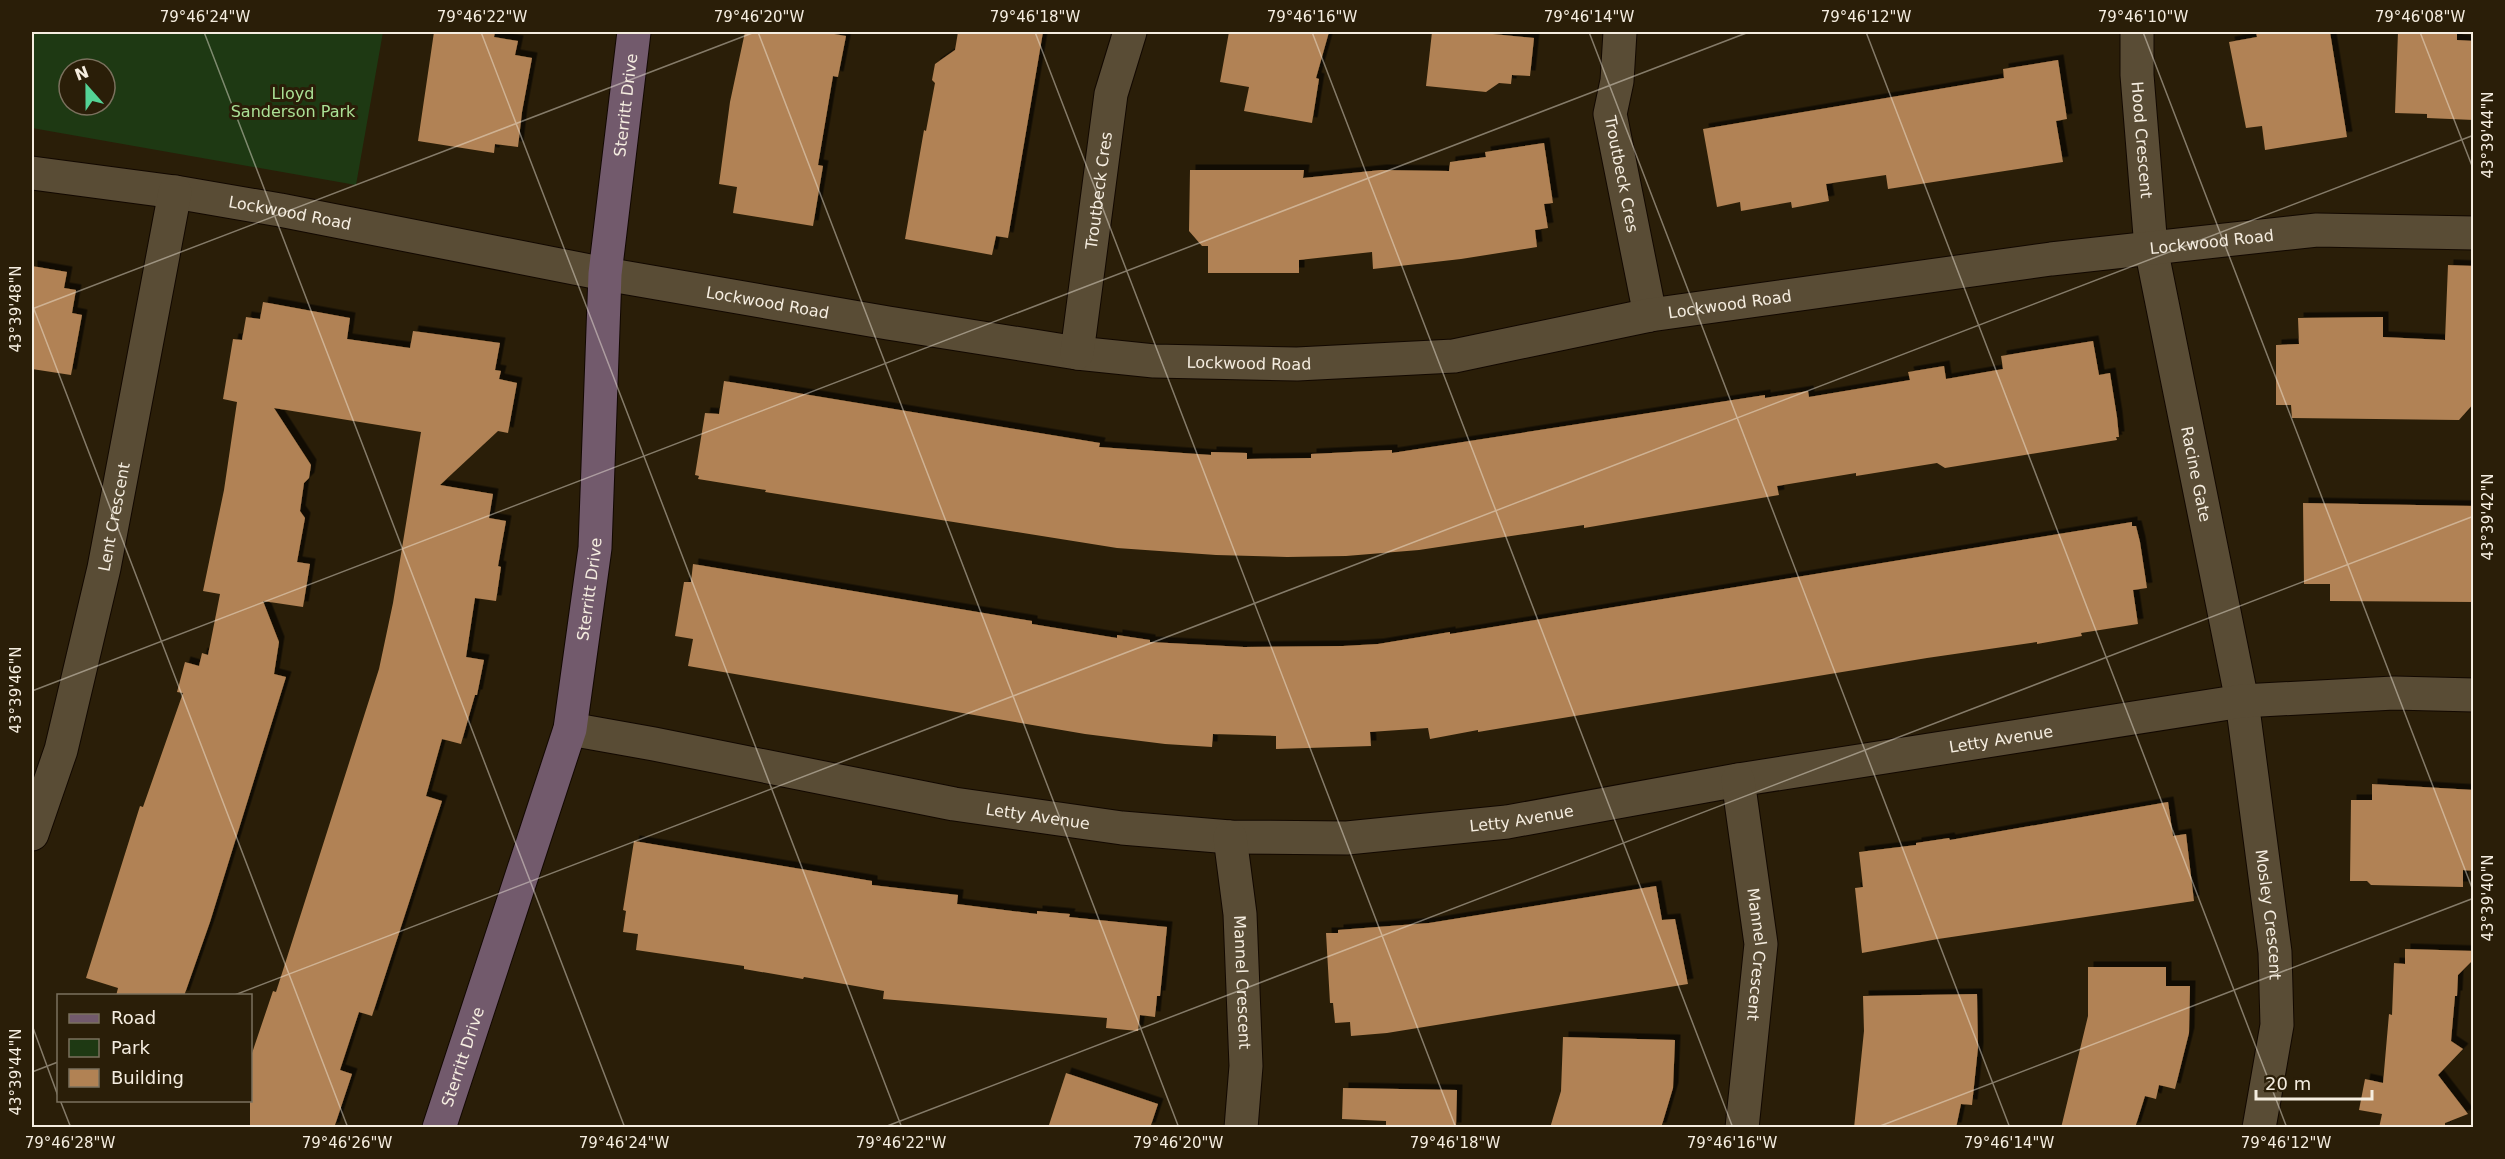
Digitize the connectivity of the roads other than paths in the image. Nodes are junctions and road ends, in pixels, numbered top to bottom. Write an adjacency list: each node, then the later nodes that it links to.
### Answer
1 (634, 32): 9 (street, Sterritt Drive)
2 (1130, 32): 11 (street, Troutbeck Cres)
3 (1620, 32): 10 (street, Troutbeck Cres)
4 (2137, 32): 8 (street, Hood Crescent)
5 (32, 173): 6 (street, Lockwood Road)
6 (176, 192): 9 (street, Lockwood Road); 16 (street, Lent Crescent)
7 (2474, 233): 8 (street, Lockwood Road)
8 (2151, 248): 10 (street, Lockwood Road); 13 (street, Racine Gate)
9 (605, 274): 11 (street, Lockwood Road); 14 (street, Sterritt Drive)
10 (1650, 315): 11 (street, Lockwood Road)
11 (1077, 352)
12 (2474, 695): 13 (street, Letty Avenue)
13 (2242, 701): 15 (street, Letty Avenue); 21 (street, Mosley Crescent)
14 (570, 729): 17 (street, Letty Avenue); 18 (street, Sterritt Drive)
15 (1738, 780): 17 (street, Letty Avenue); 20 (street, Mannel Crescent)
16 (32, 834)
17 (1230, 837): 19 (street, Mannel Crescent)
18 (439, 1128)
19 (1241, 1128)
20 (1742, 1128)
21 (2259, 1128)

